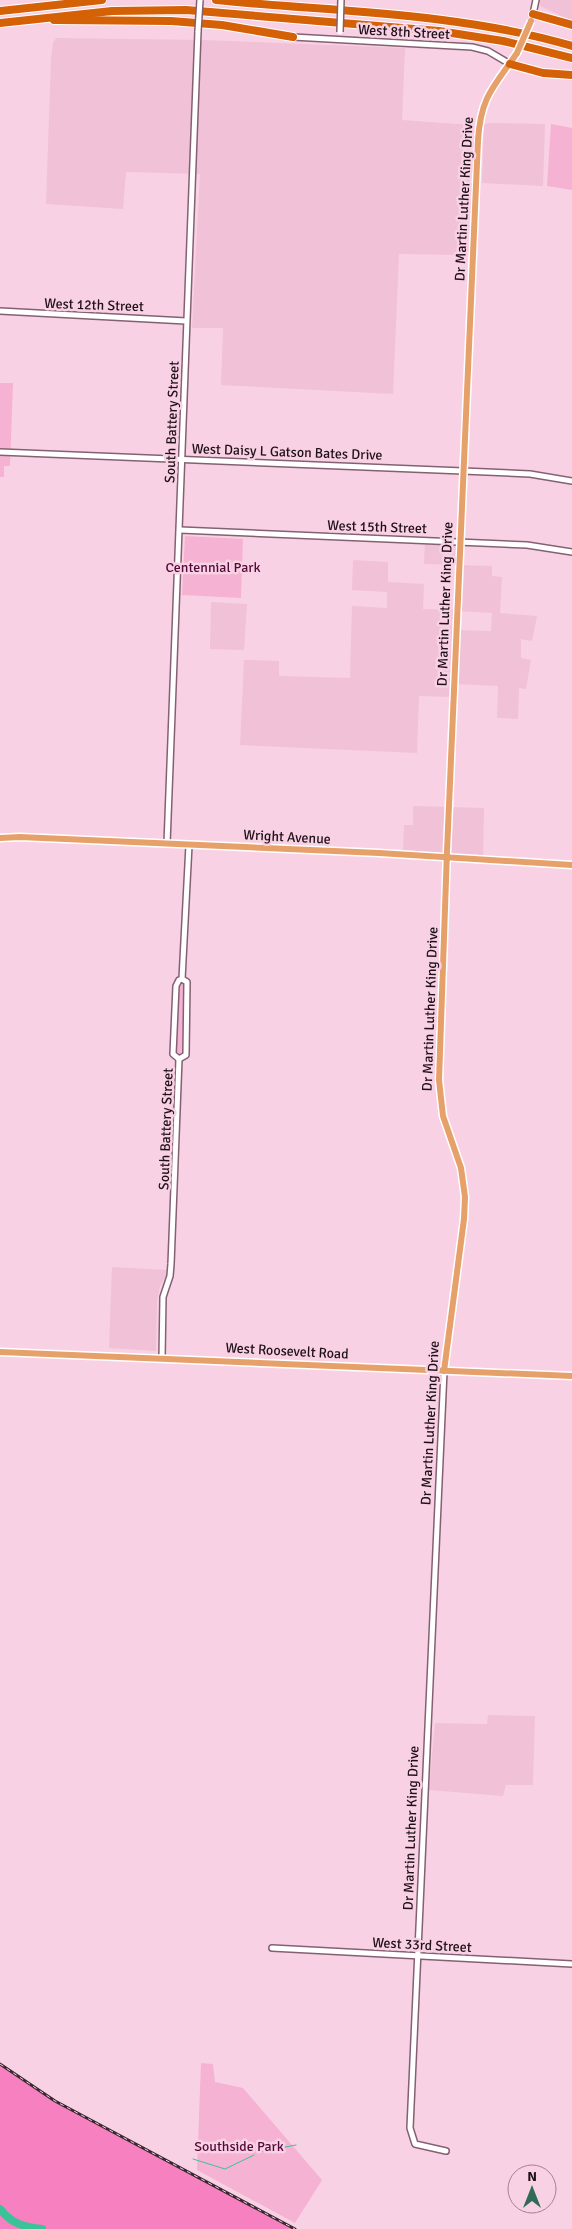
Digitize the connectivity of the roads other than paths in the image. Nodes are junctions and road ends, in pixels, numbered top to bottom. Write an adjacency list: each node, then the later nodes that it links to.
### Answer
1 (102, 0): 6 (highway)
2 (200, 0): 18 (street, South Battery Street, bridge)
3 (216, 0): 13 (highway)
4 (341, 0): 12 (street, bridge)
5 (536, 0): 7 (street, Dr Martin Luther King Drive)
6 (2, 11)
7 (532, 17): 10 (highway); 15 (main road, Dr Martin Luther King Drive, bridge)
8 (27, 19): 9 (highway); 11 (highway); 14 (highway)
9 (2, 23)
10 (572, 25)
11 (293, 37): 12 (street, West 8th Street)
12 (339, 40): 15 (street, West 8th Street)
13 (572, 46)
14 (572, 58)
15 (510, 64): 16 (highway); 21 (main road, Dr Martin Luther King Drive)
16 (572, 76)
17 (0, 311): 18 (street, West 12th Street)
18 (186, 320): 20 (street, South Battery Street)
19 (0, 452): 20 (street, West Daisy L Gatson Bates Drive)
20 (183, 460): 21 (street, West Daisy L Gatson Bates Drive); 23 (street, South Battery Street)
21 (463, 470): 22 (street, West Daisy L Gatson Bates Drive); 24 (main road, Dr Martin Luther King Drive)
22 (572, 481)
23 (180, 530): 24 (street, West 15th Street); 27 (street, South Battery Street)
24 (460, 542): 25 (street, West 15th Street); 29 (main road, Dr Martin Luther King Drive)
25 (572, 552)
26 (0, 838): 27 (main road, Wright Avenue)
27 (167, 844): 28 (main road, Wright Avenue)
28 (189, 845): 29 (main road, Wright Avenue); 31 (street, South Battery Street)
29 (446, 857): 30 (main road, Wright Avenue); 35 (main road, Dr Martin Luther King Drive)
30 (572, 865)
31 (182, 978): 32 (street, South Battery Street); 32 (street)
32 (179, 1059): 34 (street, South Battery Street)
33 (0, 1352): 34 (main road, West Roosevelt Road)
34 (162, 1358): 35 (main road, West Roosevelt Road)
35 (444, 1371): 36 (main road, West Roosevelt Road); 38 (street, Dr Martin Luther King Drive)
36 (572, 1376)
37 (272, 1948): 38 (street, West 33rd Street)
38 (418, 1957): 39 (street, West 33rd Street); 40 (street, Dr Martin Luther King Drive)
39 (572, 1964)
40 (446, 2151)

